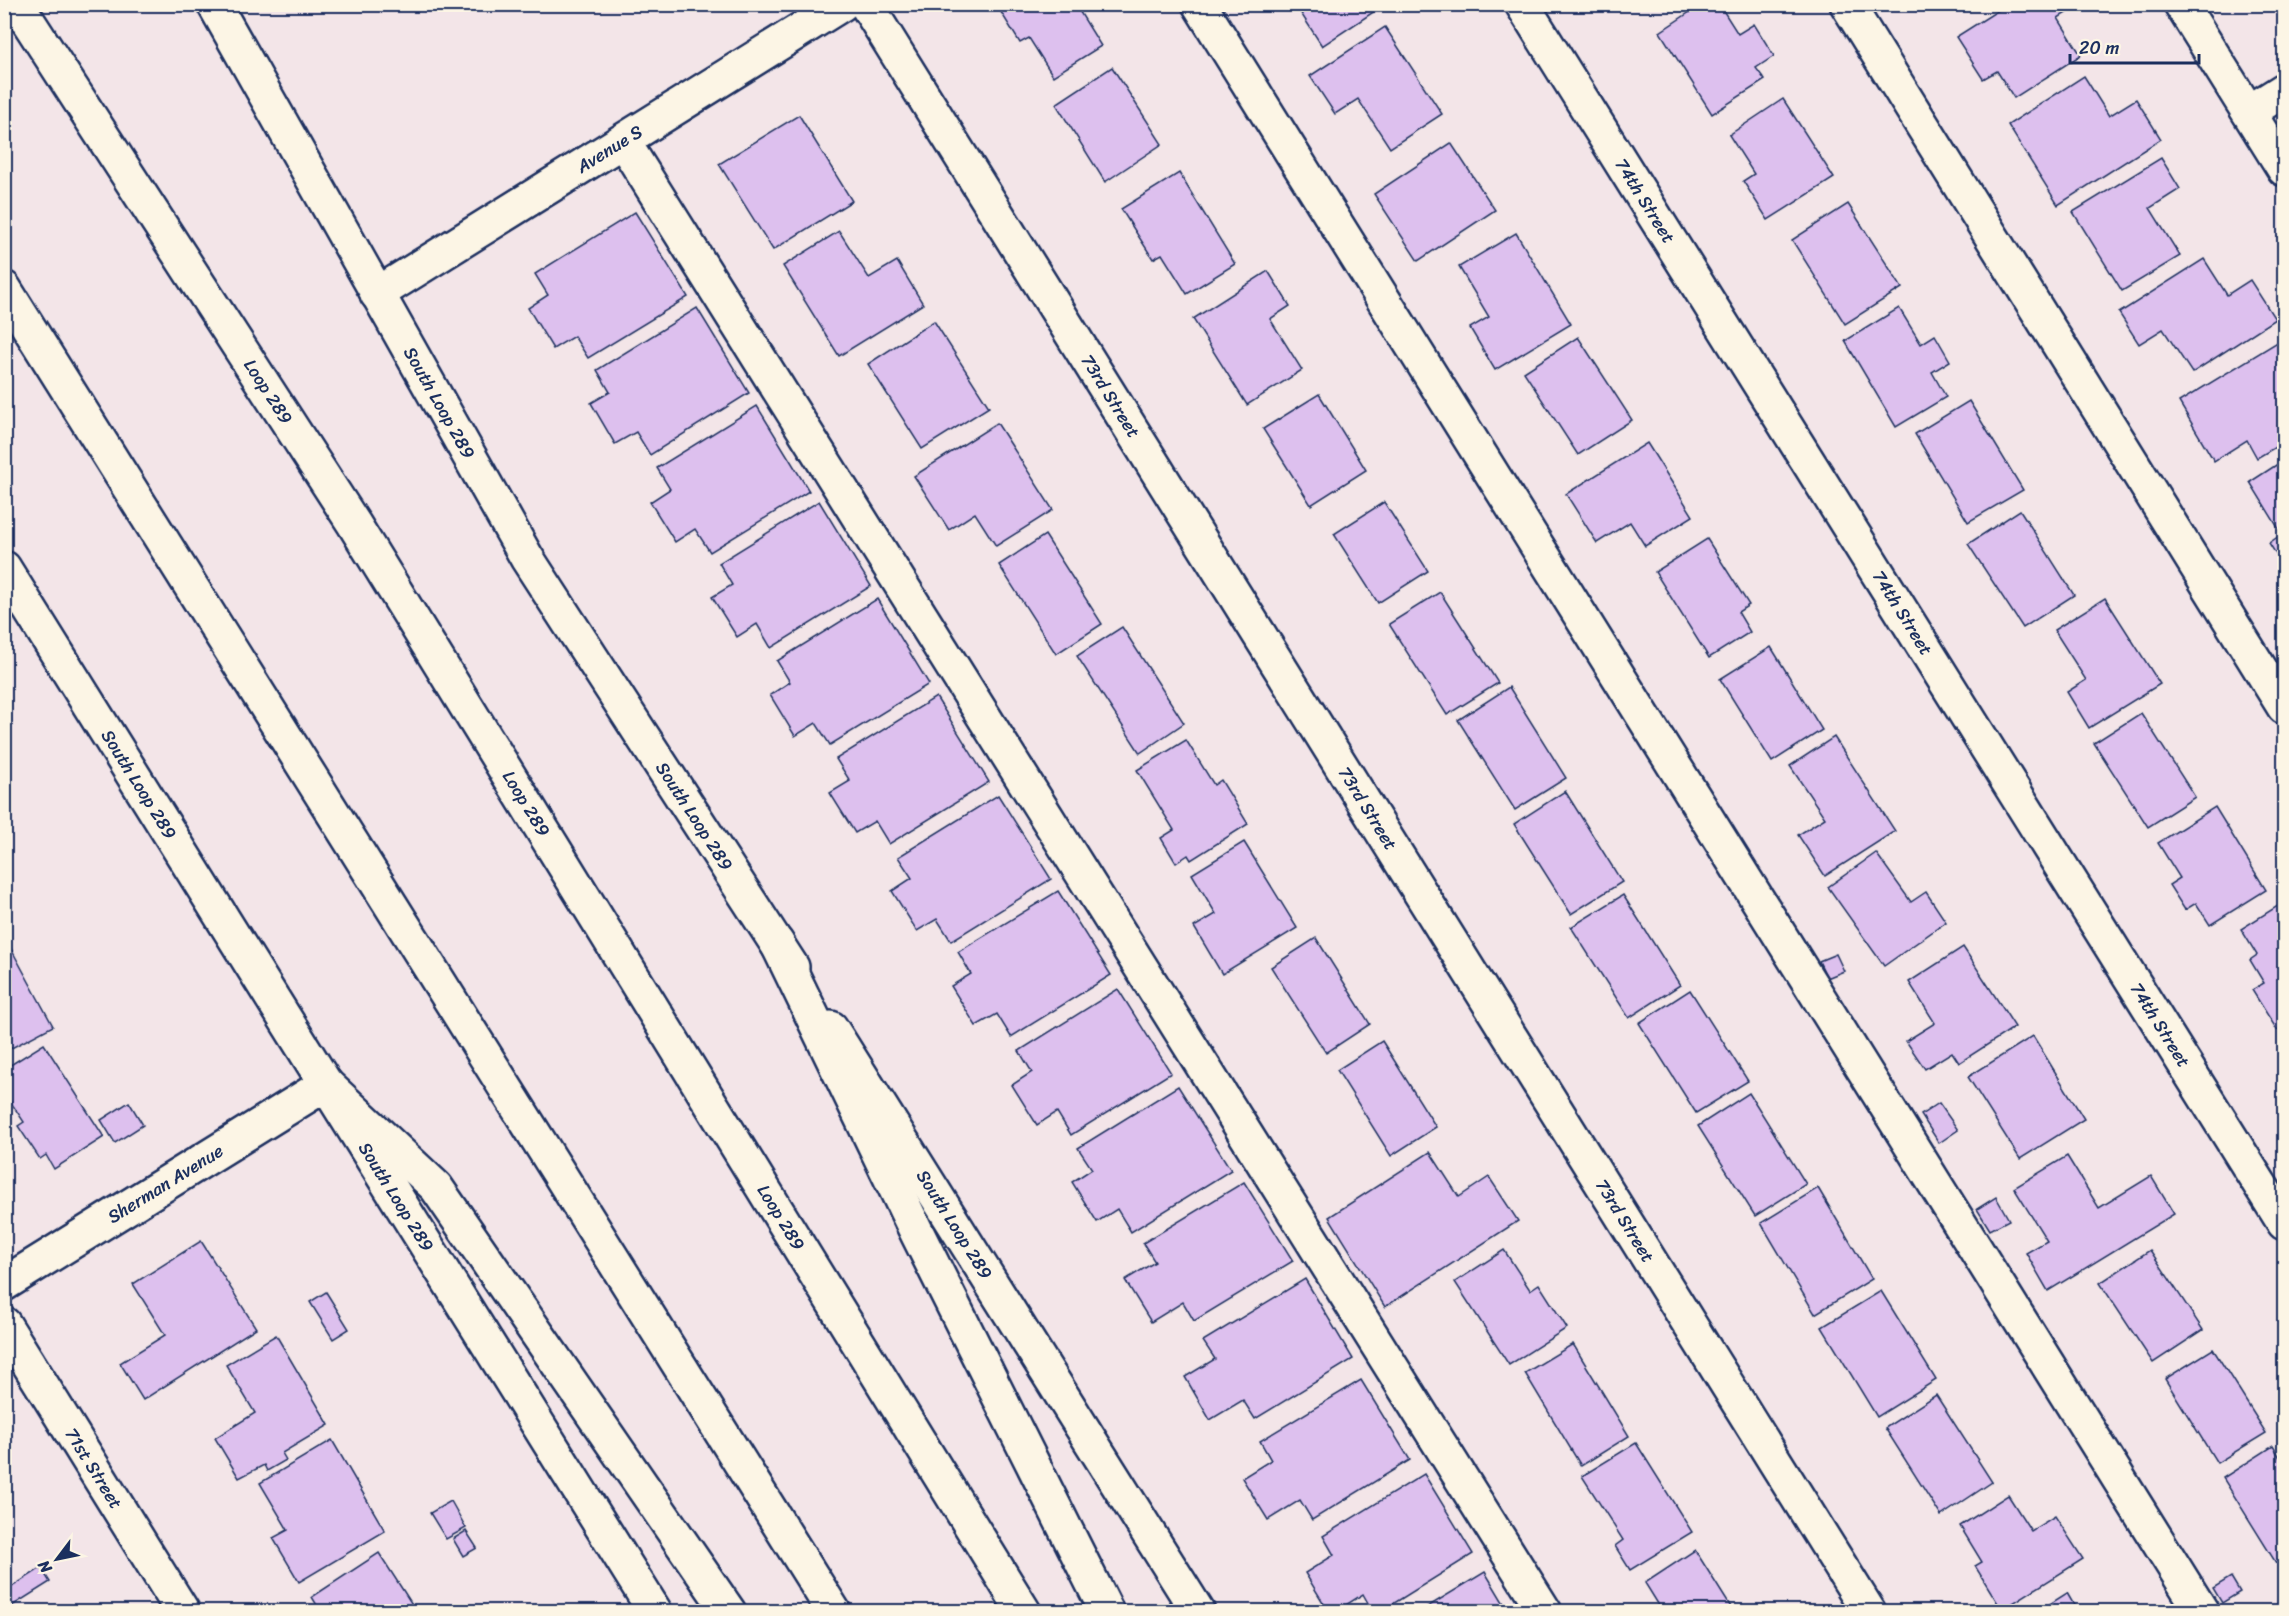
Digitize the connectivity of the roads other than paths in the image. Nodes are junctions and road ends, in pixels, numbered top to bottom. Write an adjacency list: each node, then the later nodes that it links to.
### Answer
1 (17, 4): 26 (main road, Loop 289)
2 (213, 4): 14 (main road, South Loop 289)
3 (842, 4): 11 (main road, Avenue S)
4 (866, 4): 30 (main road, 73rd Street)
5 (1199, 4): 31 (main road)
6 (1522, 4): 19 (main road, 74th Street)
7 (1847, 4): 16 (main road)
8 (2181, 4): 10 (main road)
9 (2284, 90): 10 (main road)
10 (2249, 112): 12 (main road)
11 (623, 141): 14 (main road, Avenue S); 29 (main road)
12 (2284, 169)
13 (4, 288): 25 (main road)
14 (377, 294): 17 (main road, South Loop 289)
15 (4, 568): 18 (main road, South Loop 289)
16 (2284, 707)
17 (777, 943): 27 (main road); 28 (main road, South Loop 289)
18 (326, 1084): 20 (main road, Sherman Avenue); 23 (main road, South Loop 289); 24 (main road)
19 (2284, 1223)
20 (4, 1284)
21 (4, 1324): 22 (main road, 71st Street)
22 (183, 1611)
23 (655, 1611)
24 (729, 1611)
25 (834, 1611)
26 (1024, 1611)
27 (1107, 1611)
28 (1198, 1611)
29 (1545, 1611)
30 (1869, 1611)
31 (2202, 1611)

